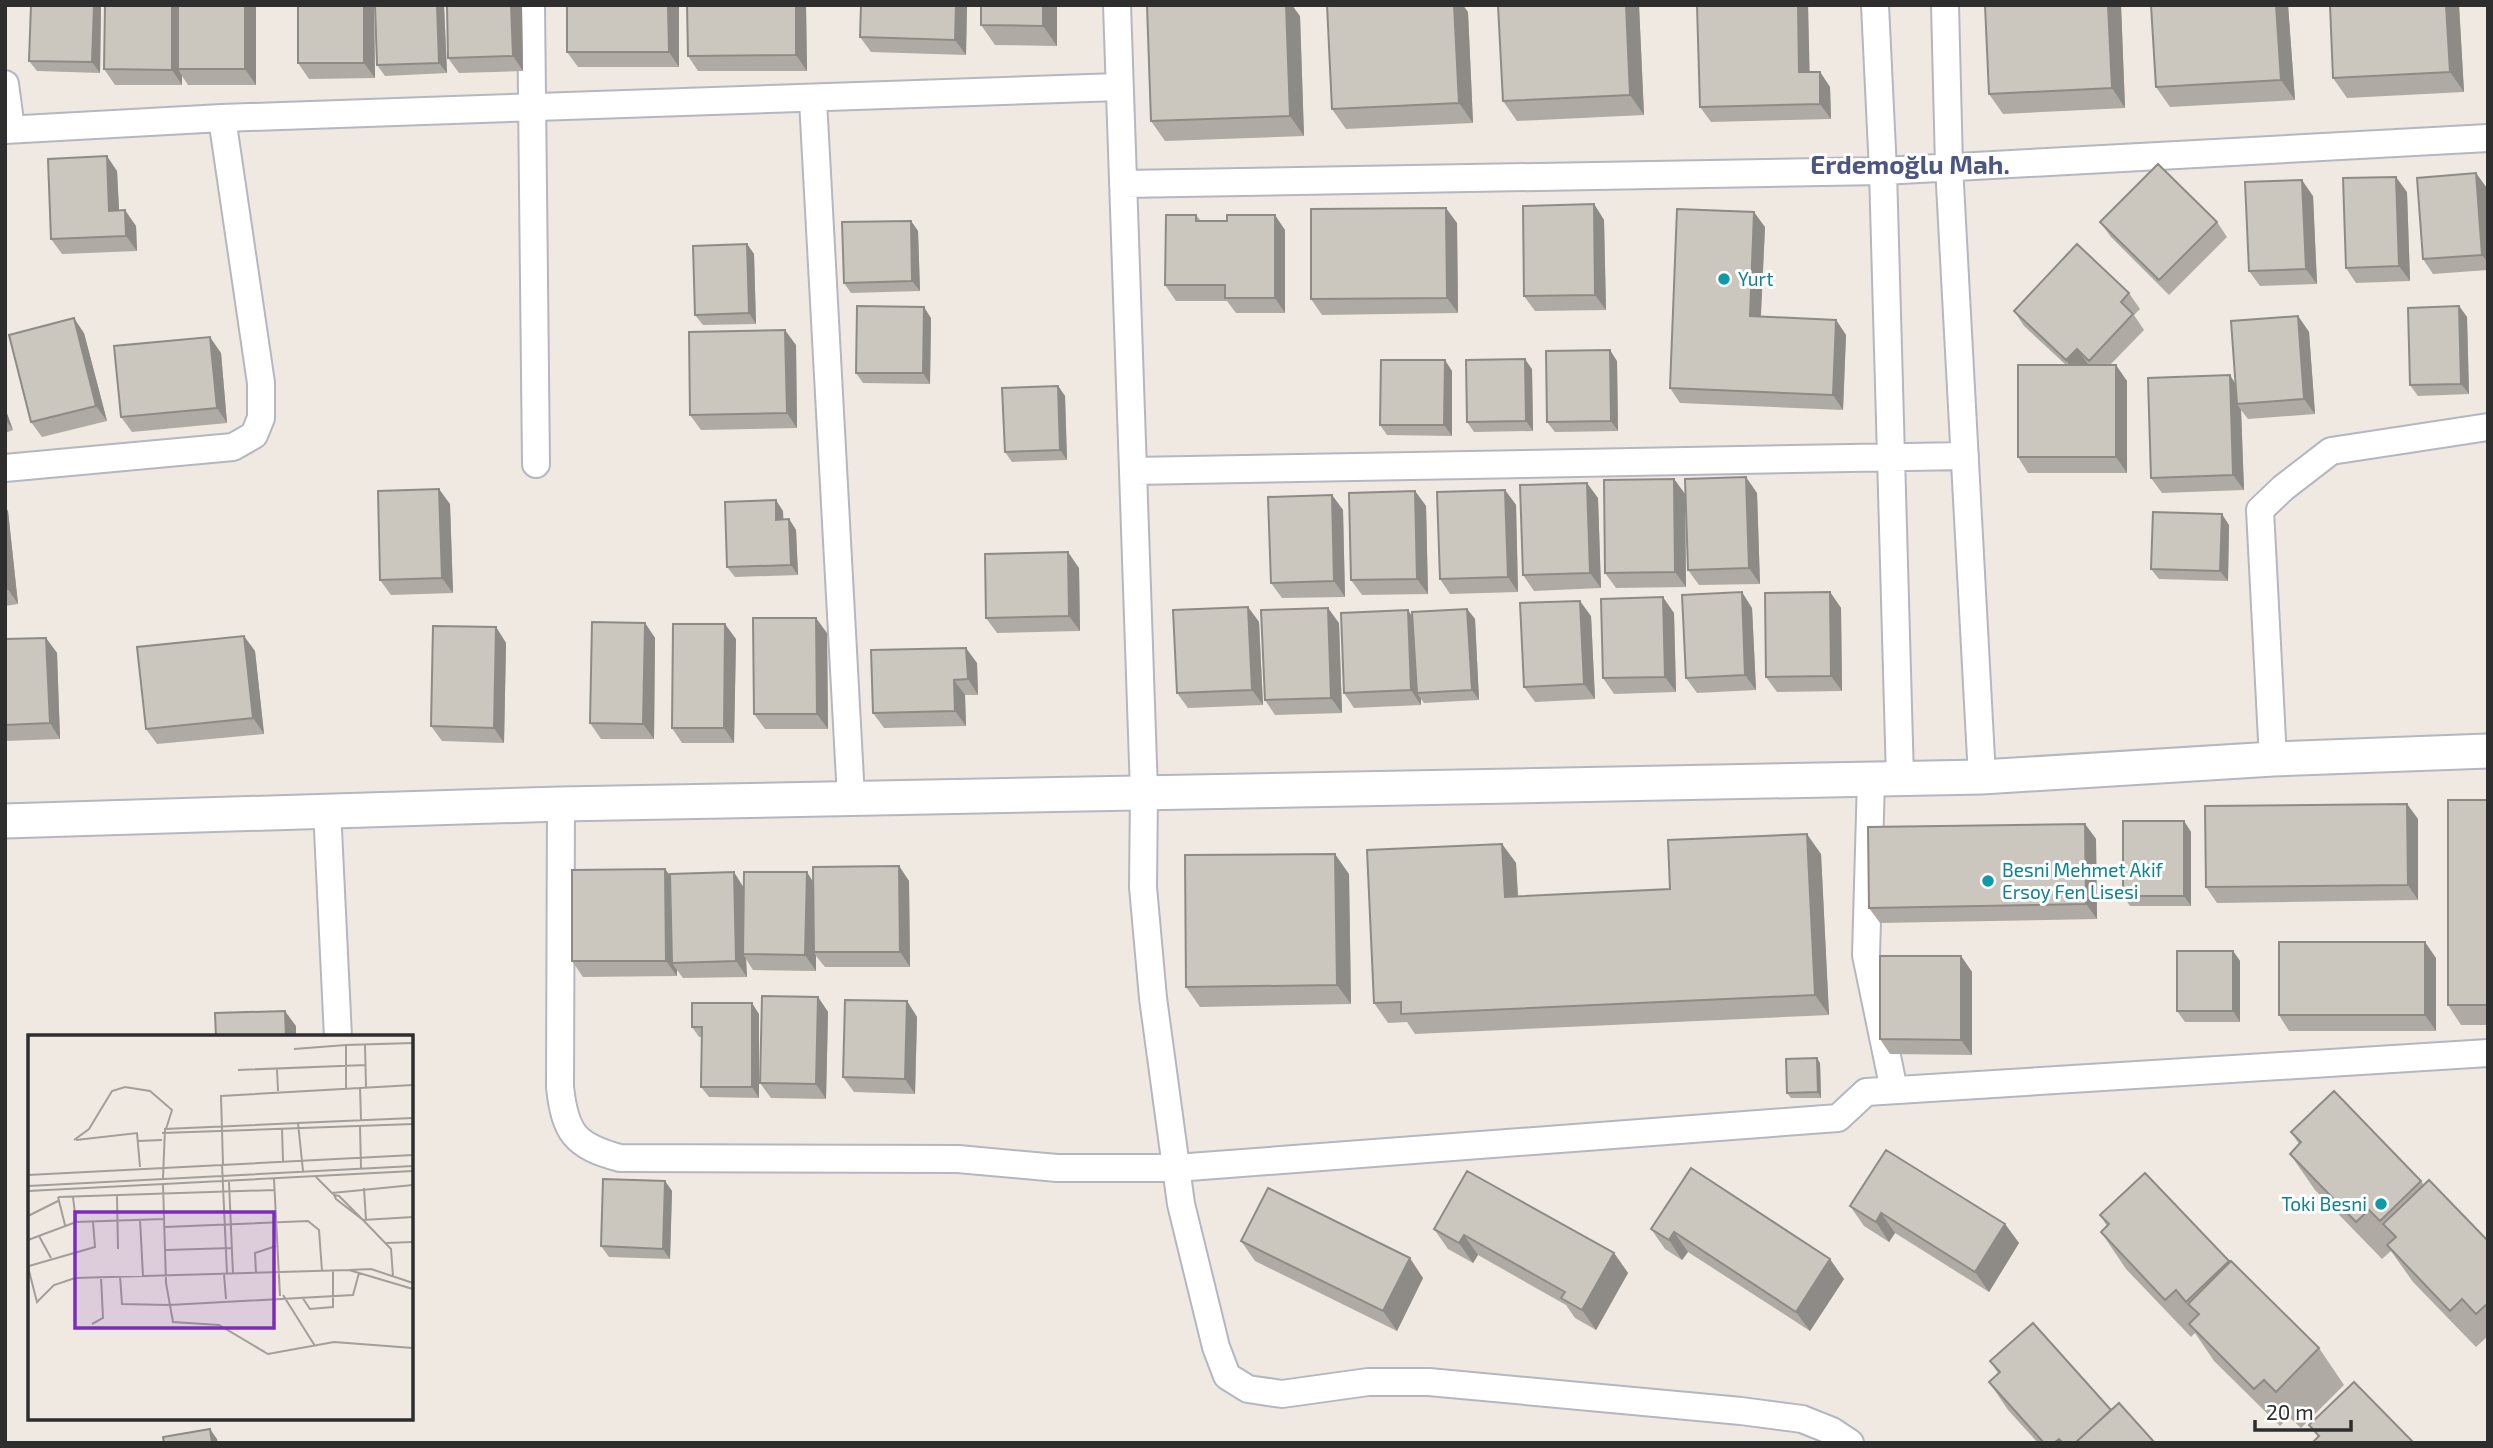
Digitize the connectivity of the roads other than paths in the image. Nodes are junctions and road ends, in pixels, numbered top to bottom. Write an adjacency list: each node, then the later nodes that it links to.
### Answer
1 (531, 5): 8 (street)
2 (1117, 5): 6 (street)
3 (1875, 5): 13 (street)
4 (1945, 5): 12 (street)
5 (5, 84): 10 (street)
6 (1119, 87): 7 (street); 14 (street)
7 (814, 100): 8 (street); 26 (street)
8 (532, 108): 9 (street); 18 (street)
9 (222, 118): 10 (street); 19 (street)
10 (8, 129)
11 (2488, 138): 12 (street)
12 (1949, 166): 13 (street); 16 (street)
13 (1883, 171): 14 (street); 17 (street)
14 (1123, 184): 20 (street)
15 (2488, 427): 22 (street)
16 (1965, 456): 17 (street); 23 (street)
17 (1891, 458): 20 (street); 24 (street)
18 (536, 464)
19 (5, 468)
20 (1133, 471): 25 (street)
21 (2488, 751): 22 (street)
22 (2273, 759): 23 (street)
23 (1982, 777): 24 (street)
24 (1885, 778): 25 (street); 32 (street)
25 (1144, 792): 26 (street); 33 (street)
26 (851, 798): 27 (street)
27 (561, 804): 28 (street); 33 (street)
28 (327, 809): 29 (street); 30 (street)
29 (5, 821)
30 (338, 1035)
31 (2488, 1053): 32 (street)
32 (1894, 1090): 33 (street)
33 (1176, 1168): 34 (street)
34 (1850, 1443)

